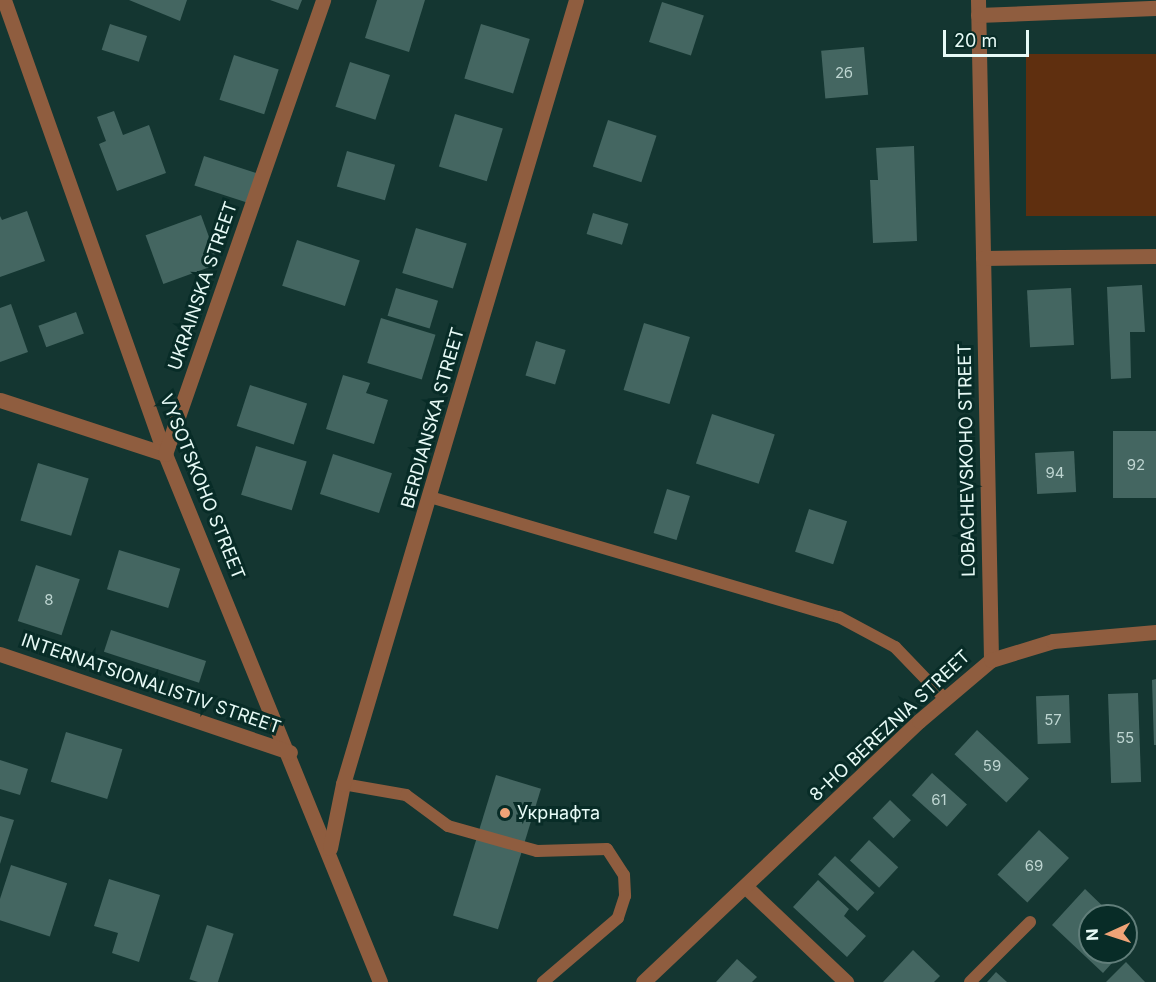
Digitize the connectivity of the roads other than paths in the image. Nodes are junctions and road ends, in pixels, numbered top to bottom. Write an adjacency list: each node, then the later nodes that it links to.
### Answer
1 (4, 0): 9 (street, VYSOTSKOHO STREET)
2 (323, 0): 9 (street, UKRAINSKA STREET)
3 (576, 0): 10 (street, BERDIANSKA STREET)
4 (978, 8): 5 (street, LOBACHEVSKOHO STREET); 7 (street, LOBACHEVSKOHO STREET)
5 (1156, 9)
6 (1156, 256): 7 (street)
7 (983, 258): 13 (street, LOBACHEVSKOHO STREET)
8 (0, 400): 9 (street)
9 (165, 454): 15 (street, VYSOTSKOHO STREET)
10 (430, 497): 14 (lane); 16 (street, BERDIANSKA STREET)
11 (1156, 632): 13 (street, 8-HO BEREZNIA STREET)
12 (0, 654): 15 (street, INTERNATSIONALISTIV STREET)
13 (991, 660): 14 (street, 8-HO BEREZNIA STREET)
14 (945, 699): 18 (street, 8-HO BEREZNIA STREET)
15 (290, 752): 17 (street, VYSOTSKOHO STREET)
16 (343, 784): 17 (street, BERDIANSKA STREET); 21 (lane)
17 (330, 848): 20 (street, VYSOTSKOHO STREET)
18 (747, 888): 22 (street, 8-HO BEREZNIA STREET); 23 (street)
19 (1030, 922): 24 (lane)
20 (381, 982)
21 (543, 982)
22 (643, 982)
23 (846, 982)
24 (970, 982)

